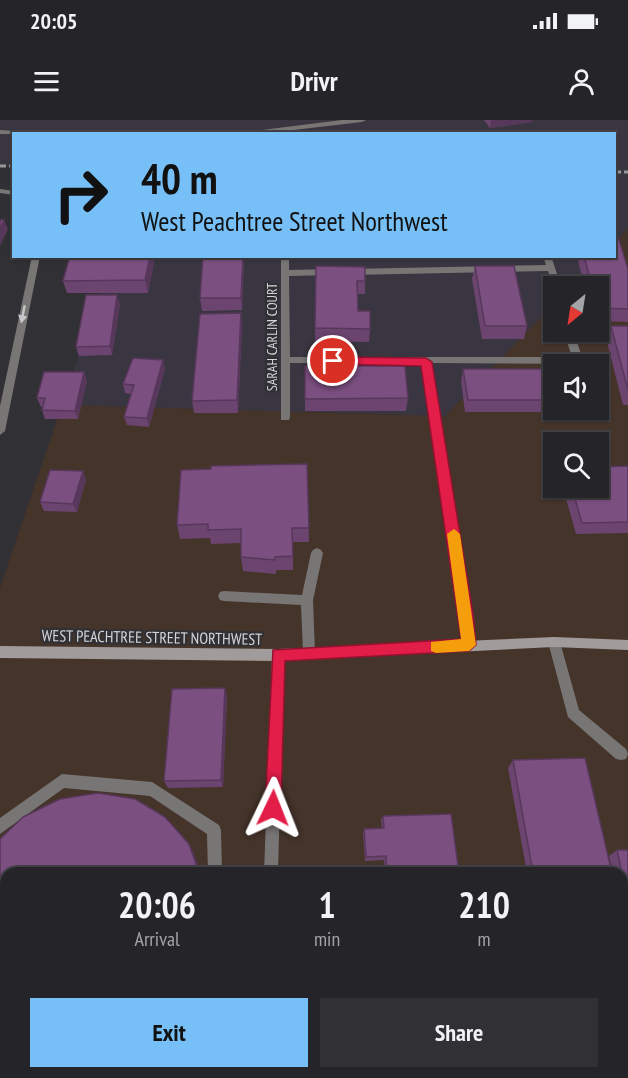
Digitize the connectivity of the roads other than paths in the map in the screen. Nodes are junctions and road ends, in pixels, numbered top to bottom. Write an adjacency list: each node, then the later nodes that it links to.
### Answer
1 (362, 120): 2 (street)
2 (252, 132)
3 (36, 258): 13 (street, one-way to 13)
4 (285, 258): 7 (street, SARAH CARLIN COURT)
5 (548, 258): 6 (street)
6 (550, 268): 7 (street); 8 (street)
7 (286, 273): 9 (street, SARAH CARLIN COURT)
8 (553, 276)
9 (287, 360): 10 (street); 12 (street, SARAH CARLIN COURT)
10 (426, 362): 11 (street); 18 (street)
11 (543, 362)
12 (285, 417)
13 (0, 431)
14 (316, 553): 16 (street)
15 (224, 596): 16 (street)
16 (307, 600): 21 (street)
17 (554, 642): 18 (street, WEST PEACHTREE STREET NORTHWEST); 19 (street, WEST PEACHTREE STREET NORTHWEST); 23 (street)
18 (469, 645): 21 (street, WEST PEACHTREE STREET NORTHWEST)
19 (628, 645)
20 (0, 652): 22 (street, WEST PEACHTREE STREET NORTHWEST)
21 (309, 653): 22 (street, WEST PEACHTREE STREET NORTHWEST)
22 (278, 655): 26 (street)
23 (621, 754)
24 (0, 826): 25 (street)
25 (215, 867)
26 (271, 867)

